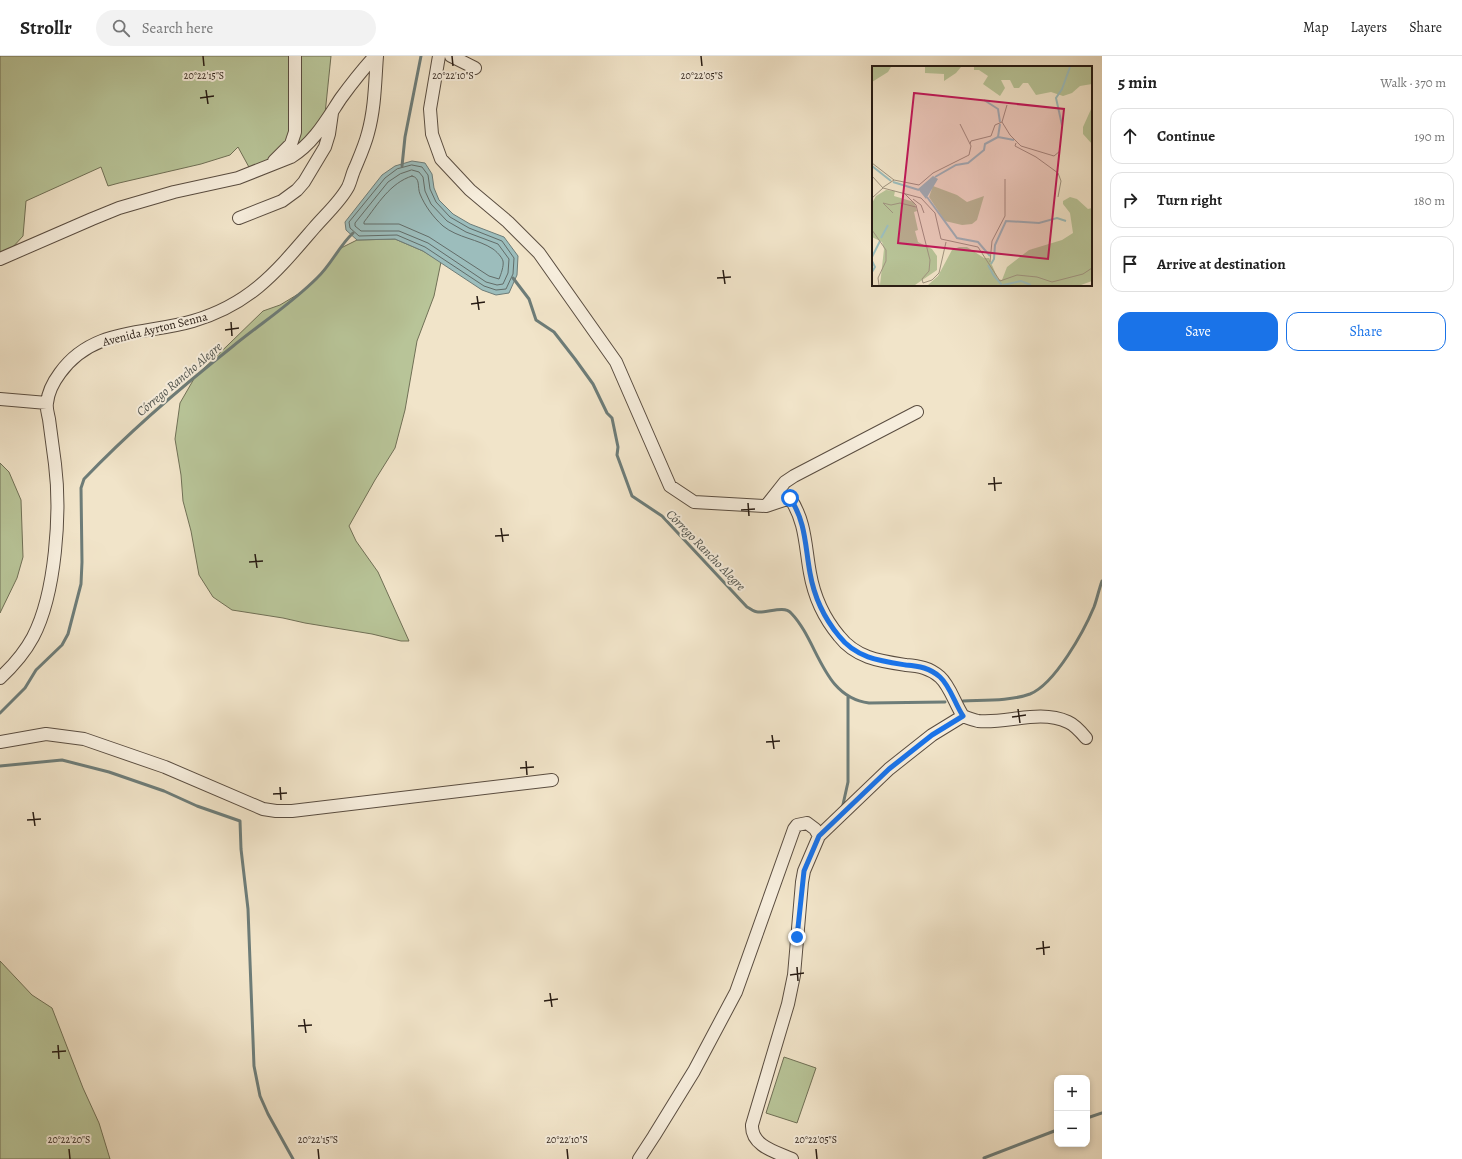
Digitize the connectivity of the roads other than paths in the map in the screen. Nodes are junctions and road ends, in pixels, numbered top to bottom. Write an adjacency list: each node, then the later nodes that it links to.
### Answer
1 (295, 56): 7 (street)
2 (376, 56): 6 (street); 11 (street, Avenida Ayrton Senna)
3 (439, 56): 13 (street)
4 (451, 56): 5 (street)
5 (475, 68)
6 (332, 111): 7 (street); 8 (street)
7 (270, 164): 9 (street)
8 (239, 218)
9 (0, 259)
10 (0, 399): 11 (street)
11 (47, 404): 14 (street, Avenida Ayrton Senna)
12 (917, 412): 13 (street)
13 (766, 506): 15 (street)
14 (0, 678)
15 (963, 716): 16 (street); 19 (street)
16 (1086, 738)
17 (0, 742): 18 (street)
18 (552, 780)
19 (819, 836): 20 (street); 21 (street)
20 (639, 1159)
21 (792, 1159)

